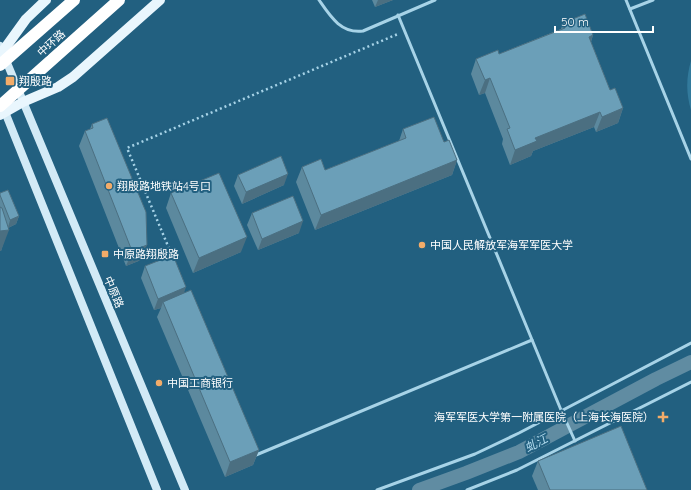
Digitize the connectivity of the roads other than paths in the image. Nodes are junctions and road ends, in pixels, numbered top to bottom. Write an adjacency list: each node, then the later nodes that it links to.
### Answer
1 (46, 0): 11 (main road)
2 (74, 0): 12 (highway, 中环路, bridge)
3 (119, 0): 15 (highway, 中环路, bridge)
4 (160, 0): 14 (main road)
5 (319, 0): 10 (lane)
6 (435, 0): 10 (lane)
7 (626, 0): 9 (lane)
8 (653, 0): 9 (lane)
9 (630, 9): 16 (lane)
10 (398, 15): 17 (lane)
11 (1, 51): 14 (main road, 中原路)
12 (0, 65)
13 (0, 99): 15 (main road)
14 (23, 102): 15 (main road); 24 (main road, 中原路)
15 (2, 111): 23 (main road)
16 (691, 159)
17 (532, 340): 20 (lane); 22 (lane)
18 (691, 343): 20 (lane)
19 (691, 382): 21 (lane)
20 (561, 410): 21 (lane); 25 (lane)
21 (575, 441): 26 (lane)
22 (256, 455)
23 (157, 490)
24 (185, 490)
25 (377, 490)
26 (467, 490)

